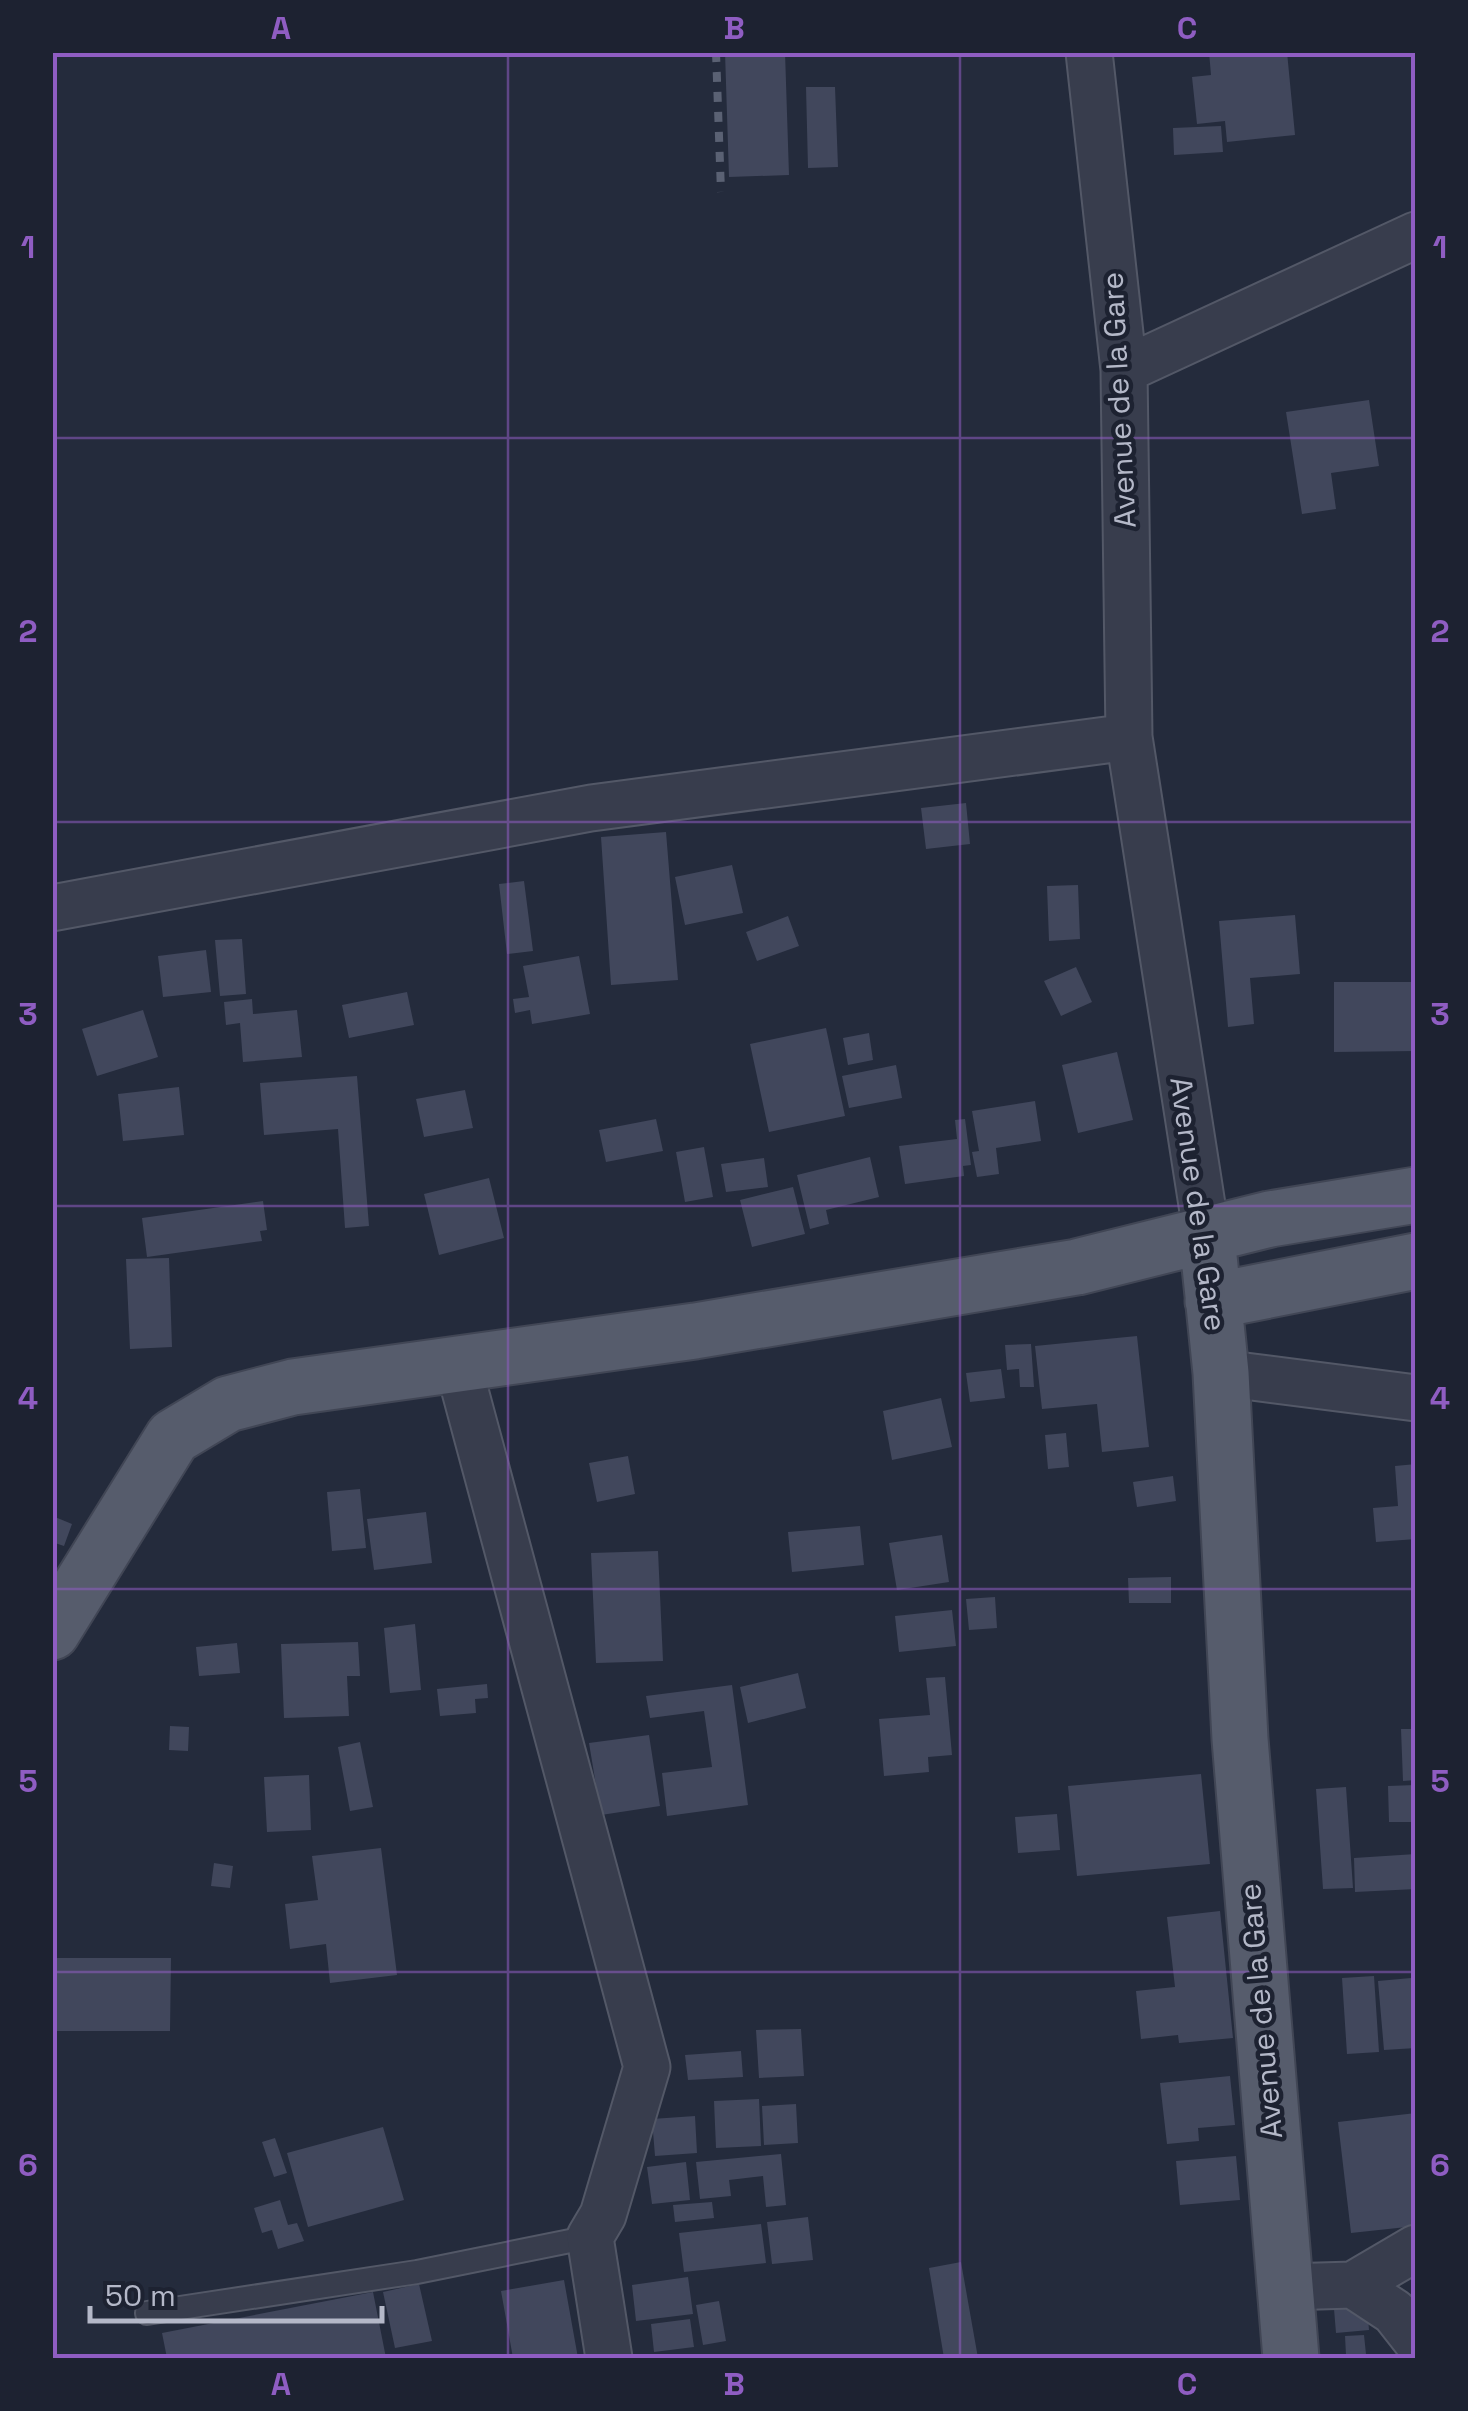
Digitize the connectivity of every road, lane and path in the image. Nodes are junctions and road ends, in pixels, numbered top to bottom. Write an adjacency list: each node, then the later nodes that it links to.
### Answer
1 (1089, 52): 3 (street, Avenue de la Gare)
2 (1416, 235): 3 (street)
3 (1124, 370): 4 (street, Avenue de la Gare)
4 (1129, 736): 5 (street); 7 (street, Avenue de la Gare)
5 (52, 908)
6 (1416, 1195): 7 (main road)
7 (1208, 1237): 9 (main road, Avenue de la Gare); 10 (main road)
8 (1416, 1261): 9 (main road)
9 (1213, 1302): 11 (main road, Avenue de la Gare)
10 (457, 1362): 13 (main road); 14 (street)
11 (1222, 1373): 12 (street); 17 (main road, Avenue de la Gare)
12 (1416, 1398)
13 (54, 1633)
14 (590, 2237): 18 (lane); 20 (street)
15 (1416, 2248): 16 (street)
16 (1353, 2285): 17 (street); 19 (street)
17 (1285, 2287): 21 (main road, Avenue de la Gare)
18 (147, 2313)
19 (1416, 2340)
20 (609, 2358)
21 (1291, 2358)

